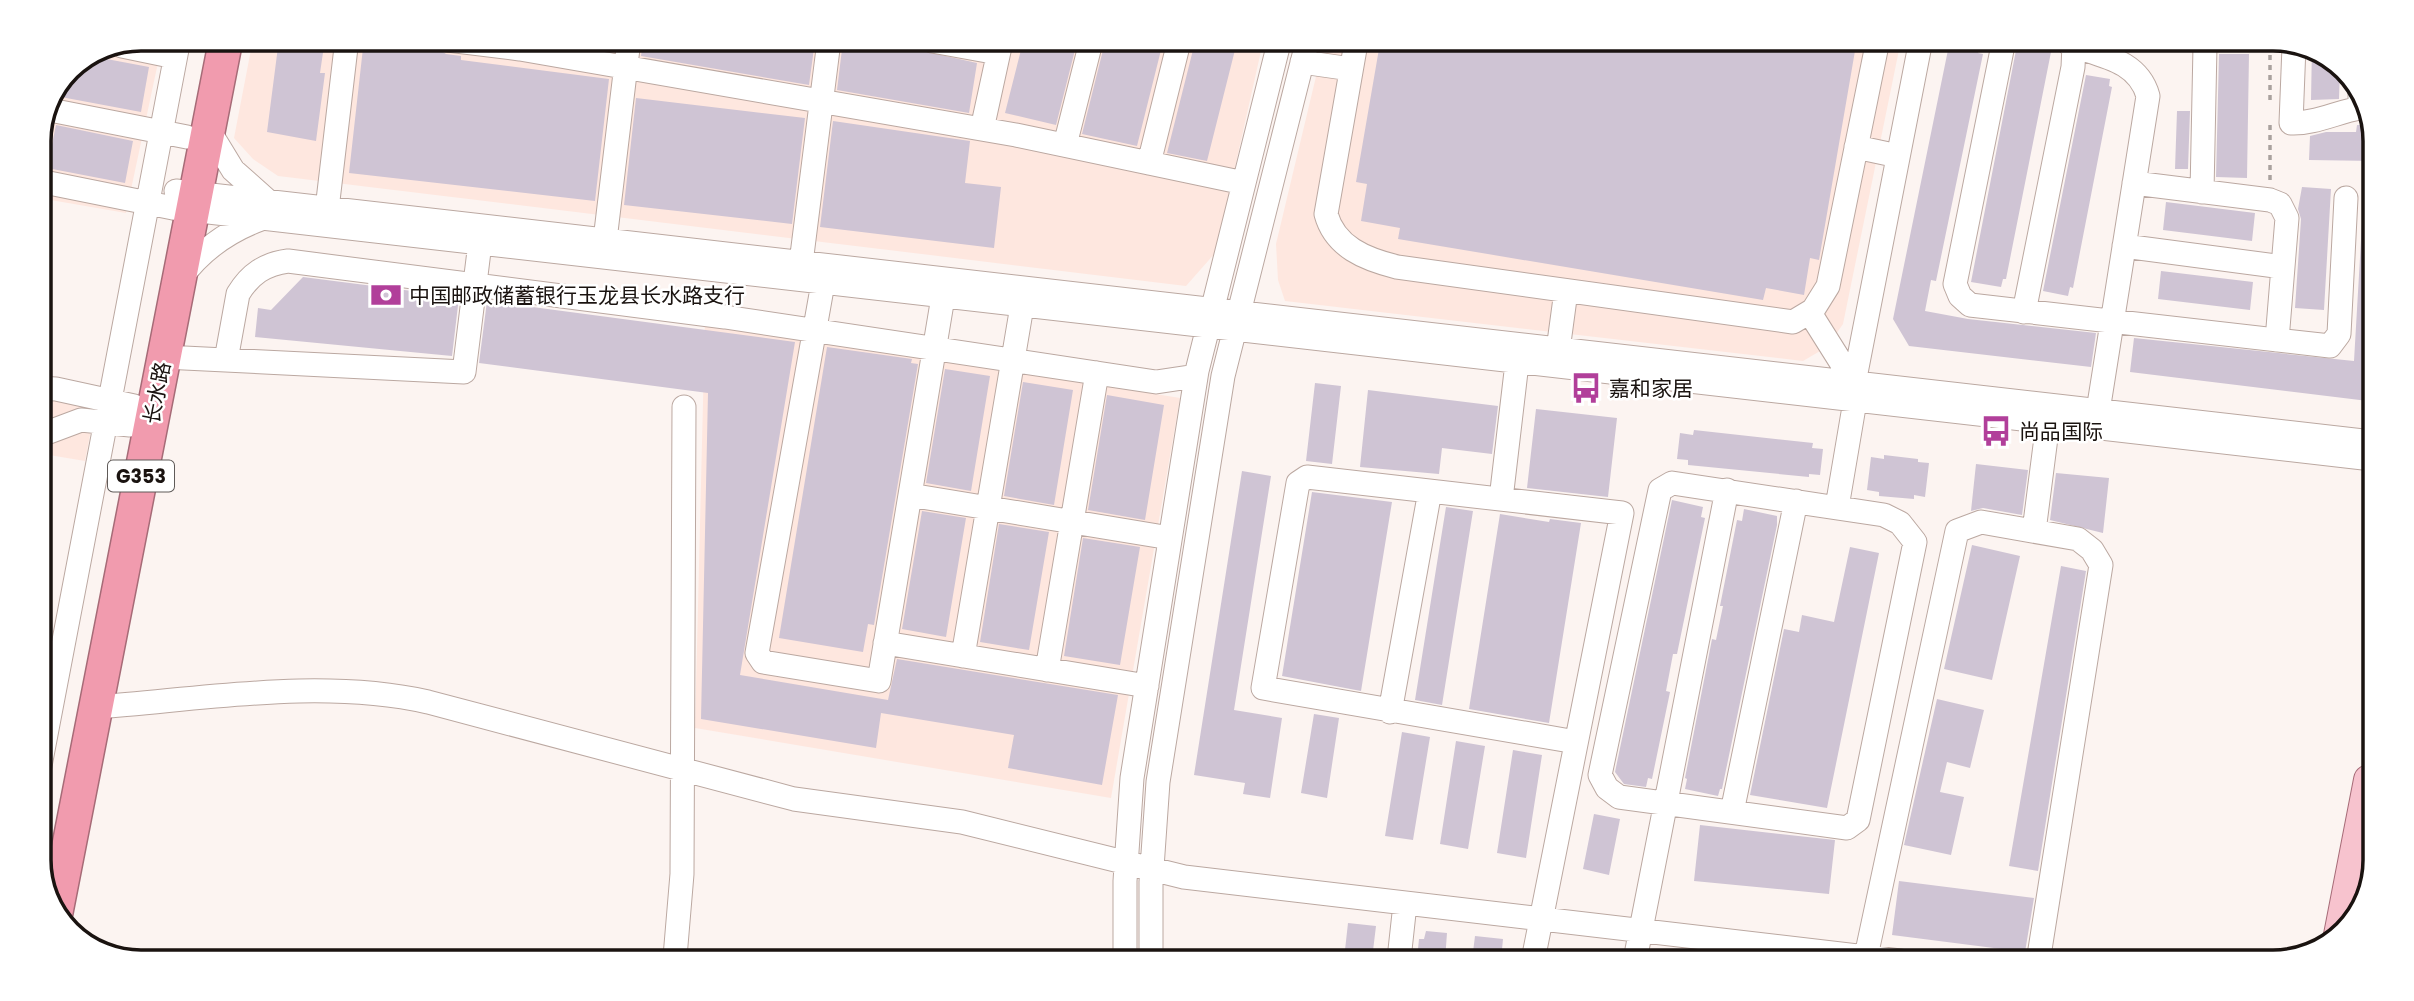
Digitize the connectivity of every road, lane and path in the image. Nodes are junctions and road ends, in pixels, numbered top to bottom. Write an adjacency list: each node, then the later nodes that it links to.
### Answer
1 (177, 51): 27 (street)
2 (203, 51): 27 (highway, 长水路 / G353)
3 (221, 51): 27 (highway, 长水路 / G353)
4 (346, 51): 38 (street)
5 (529, 51): 21 (street)
6 (627, 51): 21 (street)
7 (828, 51): 23 (street)
8 (998, 51): 26 (street)
9 (1089, 51): 28 (street)
10 (1177, 51): 31 (street)
11 (1277, 51): 33 (street)
12 (1354, 51): 22 (street)
13 (1876, 51): 29 (street)
14 (1919, 51): 30 (street)
15 (2002, 51): 51 (street)
16 (2072, 51): 51 (street)
17 (2086, 51): 34 (street)
18 (2206, 51): 35 (street)
19 (1304, 52): 22 (street); 55 (street)
20 (2294, 53): 24 (street)
21 (625, 68): 23 (street); 40 (street)
22 (1351, 69): 48 (street)
23 (820, 102): 26 (street); 43 (street)
24 (2357, 109)
25 (56, 111): 27 (street)
26 (982, 129): 28 (street)
27 (185, 133): 37 (highway, 长水路 / G353); 37 (street); 39 (street)
28 (1065, 145): 31 (street)
29 (1856, 147): 30 (street); 52 (street)
30 (1898, 156): 67 (street)
31 (1149, 163): 33 (street)
32 (51, 183): 37 (street)
33 (1244, 183): 53 (street)
34 (2134, 183): 35 (street); 42 (street)
35 (2202, 192): 44 (street)
36 (2346, 198): 57 (street)
37 (177, 201): 39 (street); 45 (highway, 长水路 / G353); 70 (highway, 长水路 / G353)
38 (327, 209): 39 (street); 40 (street)
39 (266, 210): 41 (street); 45 (street)
40 (605, 240): 43 (street)
41 (480, 243): 46 (street); 47 (street)
42 (2124, 246): 44 (street); 54 (street)
43 (802, 263): 53 (street)
44 (2283, 267): 57 (street)
45 (179, 282): 60 (highway, 长水路 / G353)
46 (823, 283): 49 (street); 56 (street)
47 (474, 285): 56 (street); 61 (street); 61 (street)
48 (1566, 290): 52 (street); 59 (street)
49 (943, 297): 50 (street); 58 (street)
50 (1022, 306): 53 (street); 62 (street)
51 (2024, 312): 54 (street)
52 (1810, 313): 67 (street)
53 (1210, 318): 55 (street); 65 (street)
54 (2112, 321): 57 (street); 69 (street)
55 (1237, 322): 59 (street); 63 (street); 102 (street)
56 (814, 331): 58 (street); 88 (street)
57 (2277, 340)
58 (935, 349): 62 (street); 80 (street)
59 (1558, 350): 67 (street)
60 (164, 357): 61 (street); 92 (highway, 长水路 / G353)
61 (226, 360)
62 (1013, 360): 64 (street); 84 (street)
63 (1517, 363): 67 (street); 81 (street)
64 (1097, 373): 65 (street); 85 (street)
65 (1196, 376): 87 (street)
66 (51, 392): 70 (street)
67 (1855, 392): 69 (street); 71 (street); 83 (street)
68 (684, 407): 96 (street)
69 (2098, 411): 75 (street)
70 (120, 413): 72 (street); 94 (street); 100 (highway, 长水路 / G353)
71 (2048, 422): 75 (street); 86 (street)
72 (51, 431)
73 (2363, 436): 75 (street)
74 (2363, 444): 75 (street)
75 (2346, 448): 76 (street); 77 (street)
76 (2363, 455)
77 (2363, 466)
78 (1727, 490): 82 (street); 97 (street); 97 (street)
79 (1430, 491): 81 (street); 93 (street); 93 (street)
80 (910, 495): 84 (street); 88 (street)
81 (1500, 499): 95 (street)
82 (1796, 500): 83 (street); 99 (street)
83 (1837, 507): 99 (street)
84 (988, 508): 85 (street); 89 (street)
85 (1072, 522): 87 (street); 90 (street)
86 (2034, 531): 115 (street); 116 (street)
87 (1170, 538): 91 (street)
88 (885, 643): 89 (street)
89 (963, 656): 90 (street)
90 (1047, 670): 91 (street)
91 (1147, 686): 101 (street)
92 (96, 707): 96 (street); 103 (highway, 长水路 / G353)
93 (1390, 712): 95 (street)
94 (51, 718)
95 (1576, 742): 106 (street)
96 (682, 770): 101 (street); 108 (street)
97 (1666, 803): 99 (street); 107 (street)
98 (2363, 811): 105 (main road)
99 (1731, 812)
100 (51, 823)
101 (1126, 863): 102 (street); 109 (street)
102 (1152, 870): 104 (street); 110 (street)
103 (59, 897)
104 (1405, 904): 106 (street); 111 (street)
105 (2342, 918)
106 (1541, 919): 107 (street); 112 (street)
107 (1641, 931): 113 (street); 114 (street)
108 (676, 950)
109 (1125, 950)
110 (1152, 950)
111 (1400, 950)
112 (1535, 950)
113 (1637, 950)
114 (1794, 950)
115 (1868, 950)
116 (2040, 950)

